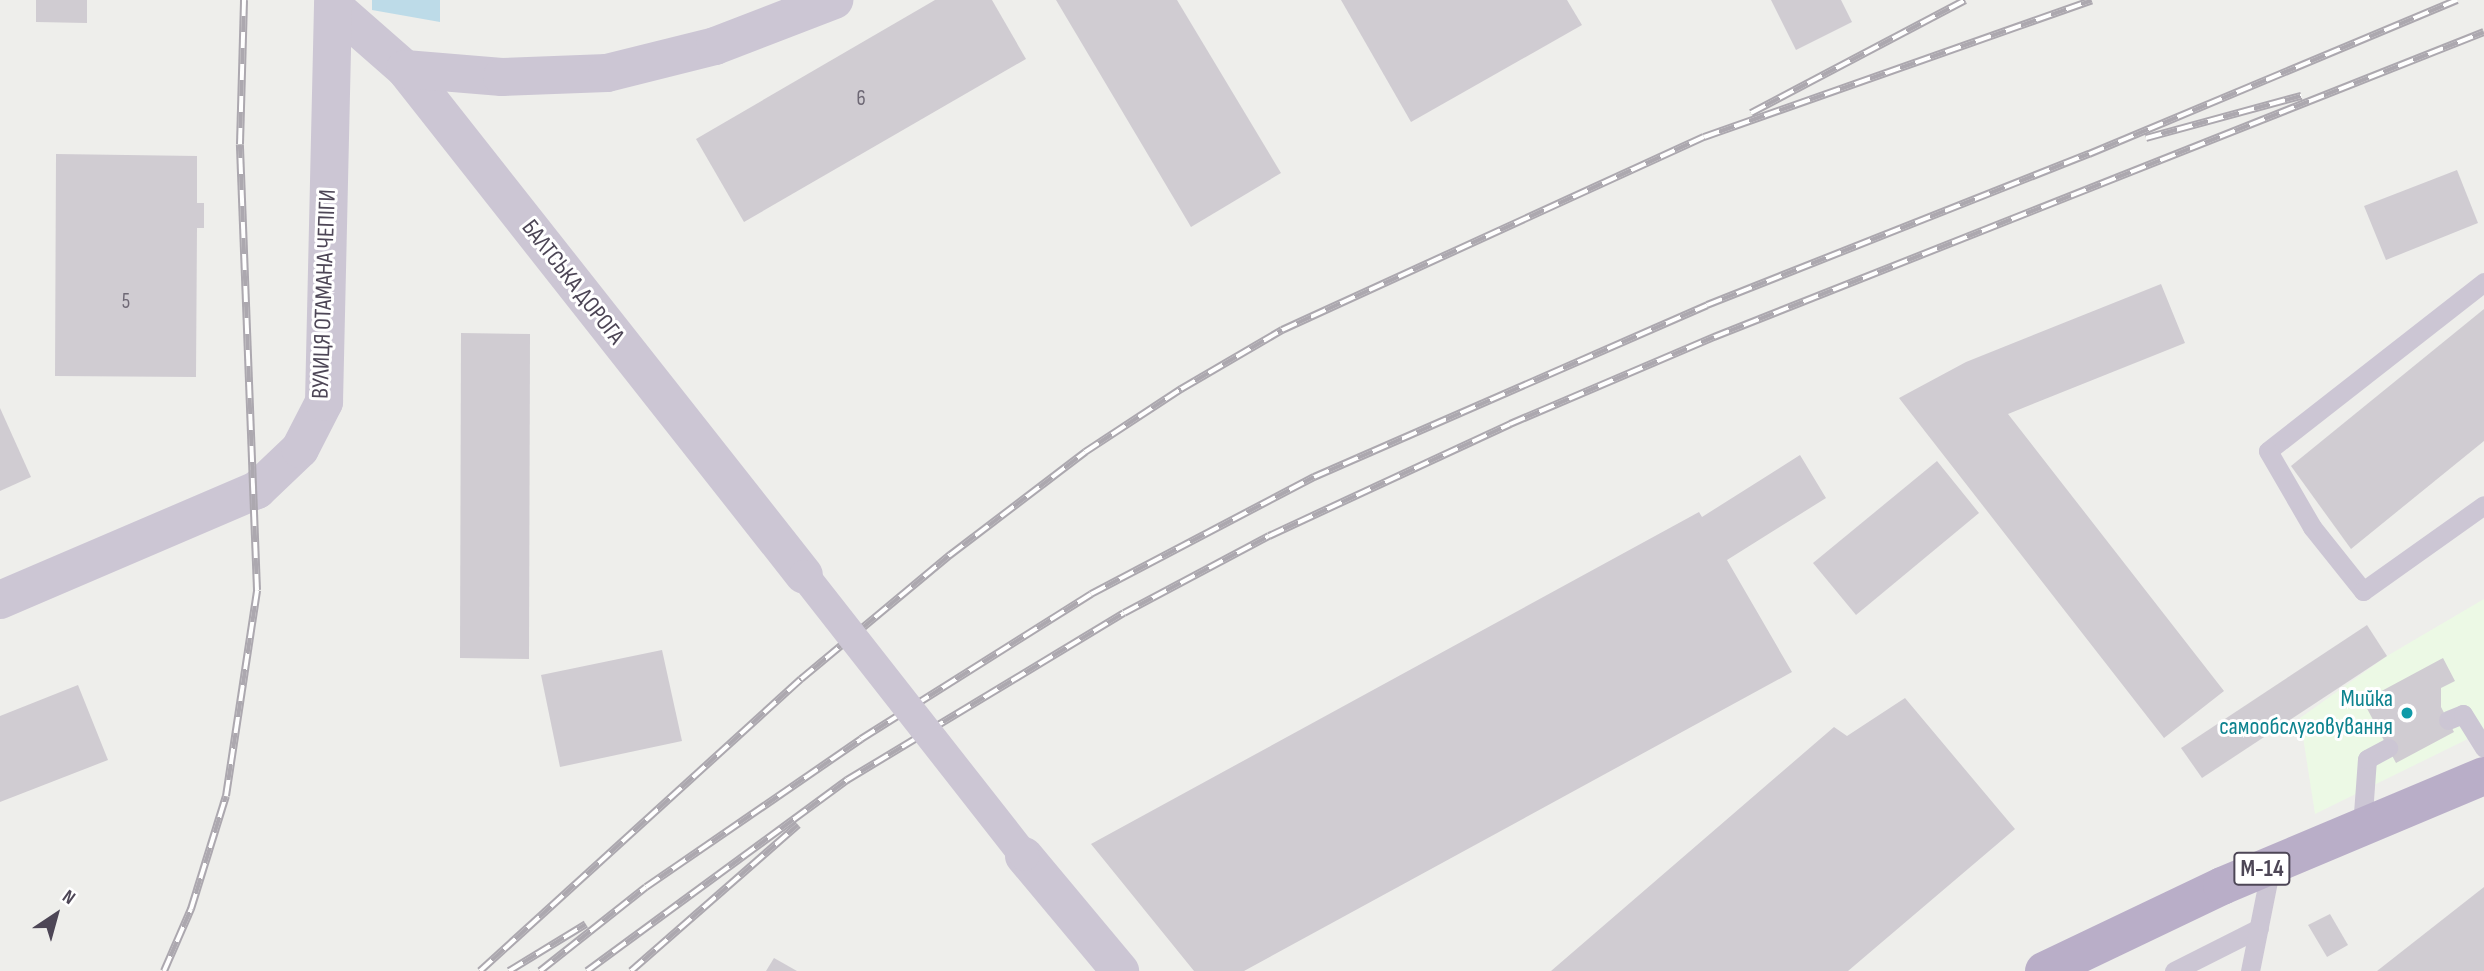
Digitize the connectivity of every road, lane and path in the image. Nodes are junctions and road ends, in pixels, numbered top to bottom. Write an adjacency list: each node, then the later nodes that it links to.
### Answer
1 (834, 0): 3 (street)
2 (333, 3): 3 (street, БАЛТСЬКА ДОРОГА); 7 (street, ВУЛИЦЯ ОТАМАНА ЧЕПІГИ)
3 (405, 69): 6 (street, БАЛТСЬКА ДОРОГА)
4 (2484, 282): 5 (lane)
5 (2484, 505)
6 (804, 575): 13 (street, bridge)
7 (0, 600)
8 (2448, 720): 10 (lane)
9 (2388, 748): 12 (lane)
10 (2484, 748)
11 (2484, 776): 12 (main road, М-14)
12 (2362, 827): 14 (main road, М-14)
13 (1024, 856): 16 (street)
14 (2271, 866): 15 (lane); 17 (main road, М-14)
15 (2259, 928): 18 (lane); 19 (lane)
16 (1120, 971)
17 (2043, 971)
18 (2174, 971)
19 (2250, 971)

